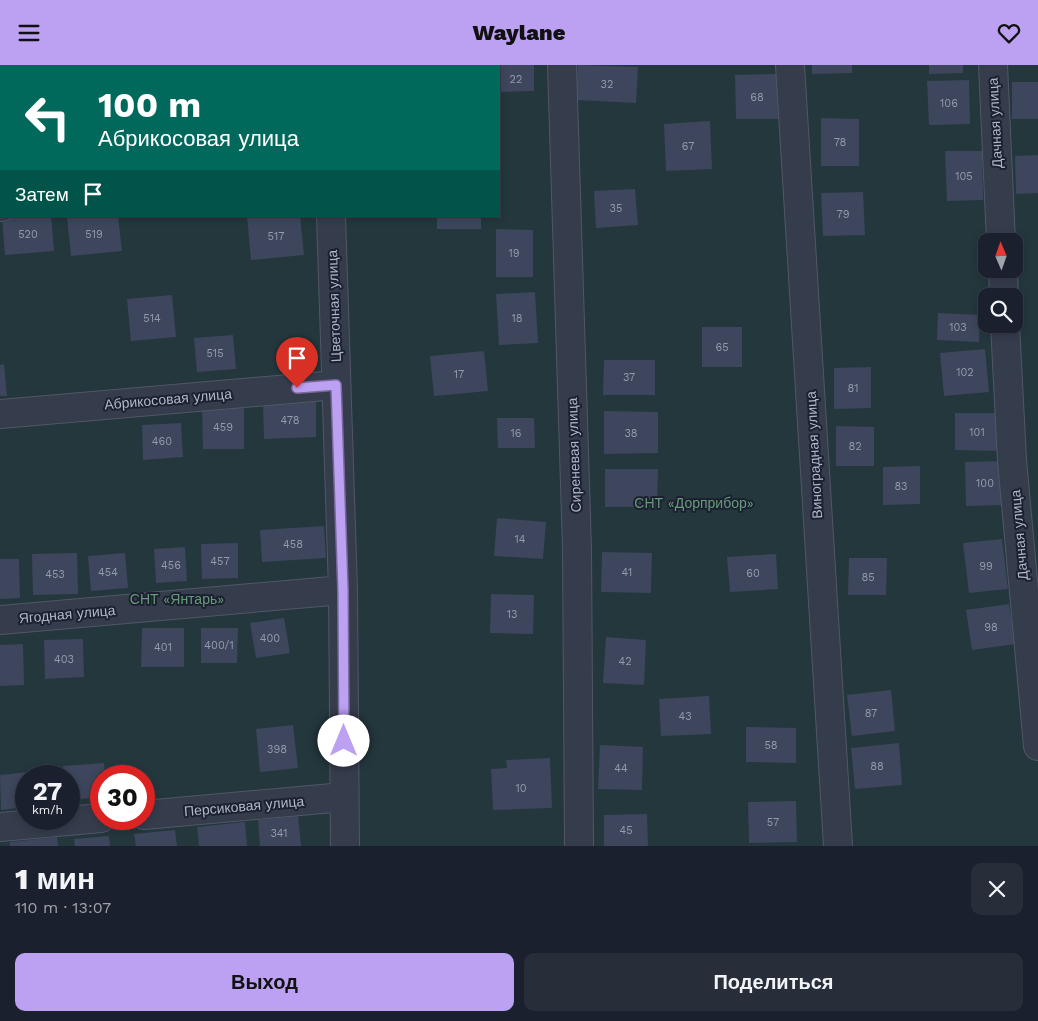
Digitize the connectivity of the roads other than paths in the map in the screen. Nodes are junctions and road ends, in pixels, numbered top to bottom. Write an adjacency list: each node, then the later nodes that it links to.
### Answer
1 (562, 65): 17 (street, Сиреневая улица)
2 (790, 65): 18 (street, Виноградная улица)
3 (993, 65): 5 (street, Дачная улица)
4 (331, 217): 7 (street, Цветочная улица)
5 (1001, 233)
6 (1005, 333): 11 (street, Дачная улица)
7 (336, 385): 8 (street, Абрикосовая улица); 9 (street, Цветочная улица)
8 (0, 414)
9 (343, 590): 10 (street, Ягодная улица); 12 (street, Цветочная улица)
10 (0, 620)
11 (1038, 746)
12 (344, 797): 13 (street, Персиковая улица); 16 (street, Цветочная улица)
13 (155, 814)
14 (90, 819): 15 (street)
15 (0, 827)
16 (345, 846)
17 (579, 846)
18 (838, 846)

